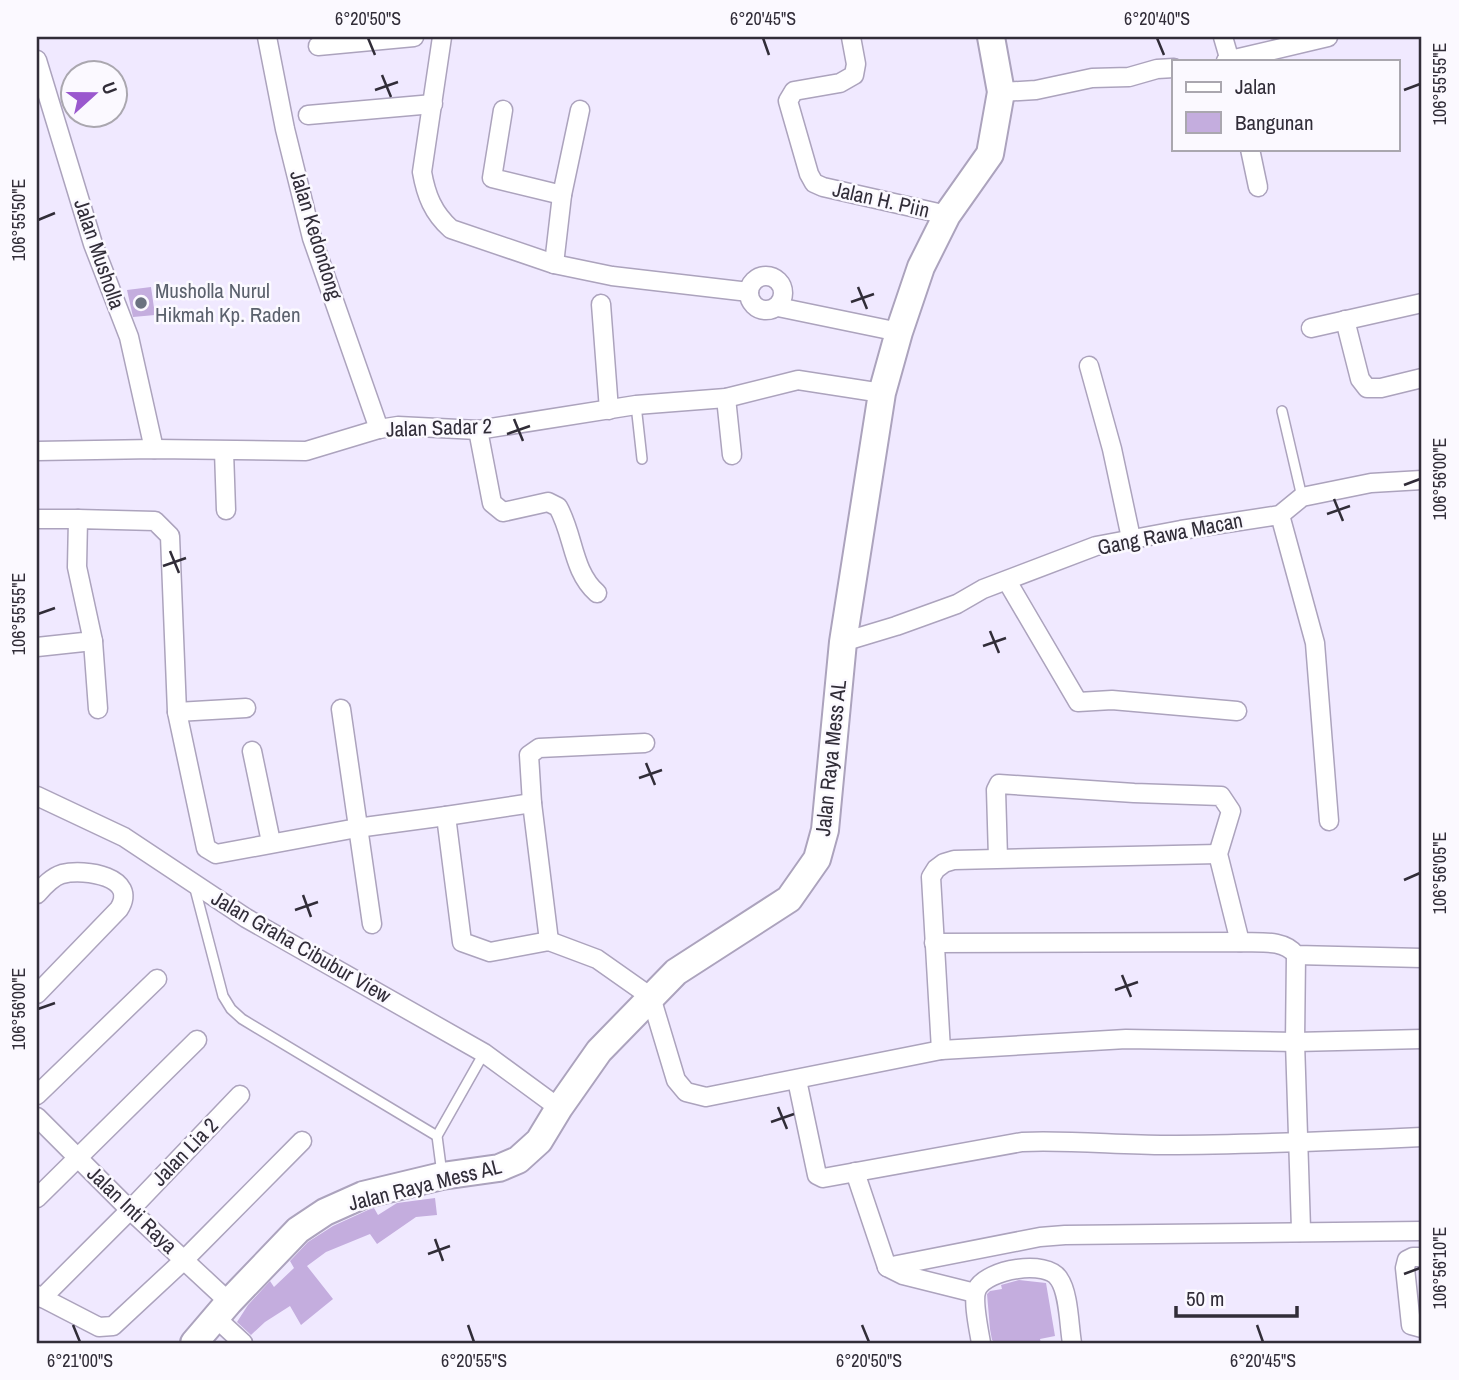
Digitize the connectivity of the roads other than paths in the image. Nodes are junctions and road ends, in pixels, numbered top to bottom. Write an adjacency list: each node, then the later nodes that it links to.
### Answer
1 (267, 37): 38 (street, Jalan Kedondong)
2 (414, 37): 9 (street)
3 (442, 37): 15 (street)
4 (851, 37): 22 (street, Jalan H. Piin)
5 (991, 37): 14 (street, Jalan Raya Mess AL)
6 (1223, 37): 11 (street)
7 (1328, 37): 8 (street)
8 (1307, 40): 12 (street)
9 (318, 46)
10 (37, 60): 40 (street, Jalan Musholla)
11 (1228, 60)
12 (1232, 60)
13 (1172, 68): 14 (street)
14 (1001, 92): 22 (street, Jalan Raya Mess AL)
15 (433, 104): 18 (street); 23 (street)
16 (503, 110): 21 (street)
17 (580, 110): 21 (street)
18 (308, 115)
19 (1250, 150): 20 (street)
20 (1258, 187)
21 (562, 195): 23 (street)
22 (947, 215): 30 (street, Jalan Raya Mess AL)
23 (554, 264): 24 (street)
24 (748, 292): 27 (street); 27 (street)
25 (1422, 303): 28 (street)
26 (601, 304): 36 (street)
27 (778, 307): 30 (street)
28 (1345, 320): 29 (street); 32 (street)
29 (1311, 328)
30 (899, 332): 33 (street, Jalan Raya Mess AL)
31 (1089, 366): 51 (street)
32 (1422, 378)
33 (882, 393): 34 (street, Jalan Sadar 2); 55 (street, Jalan Raya Mess AL)
34 (726, 398): 35 (street, Jalan Sadar 2); 43 (street)
35 (636, 405): 36 (street, Jalan Sadar 2); 44 (lane)
36 (609, 410): 39 (street, Jalan Sadar 2)
37 (1282, 411): 46 (lane)
38 (379, 429): 39 (street, Jalan Sadar 2); 42 (street, Jalan Sadar 2)
39 (478, 430): 53 (street)
40 (154, 449): 41 (street, Jalan Sadar 2); 42 (street, Jalan Sadar 2)
41 (37, 451)
42 (224, 451): 47 (street)
43 (732, 455)
44 (642, 459)
45 (1422, 480): 46 (street)
46 (1302, 496): 48 (street)
47 (226, 510)
48 (1280, 515): 51 (street, Gang Rawa Macan); 67 (street)
49 (37, 519): 50 (street)
50 (78, 519): 54 (street); 61 (street)
51 (1131, 538): 52 (street, Gang Rawa Macan)
52 (1007, 581): 55 (street, Gang Rawa Macan); 60 (street)
53 (597, 593)
54 (93, 641): 56 (street); 58 (street)
55 (843, 642): 82 (street, Jalan Raya Mess AL)
56 (37, 647)
57 (246, 708): 61 (street)
58 (98, 709)
59 (341, 709): 68 (street)
60 (1237, 711)
61 (177, 712): 69 (street)
62 (645, 743): 65 (street)
63 (252, 751): 69 (street)
64 (37, 796): 72 (street, Jalan Graha Cibubur View)
65 (532, 803): 66 (street); 75 (street)
66 (446, 816): 68 (street); 75 (street)
67 (1329, 821)
68 (357, 828): 69 (street); 74 (street)
69 (271, 842)
70 (1218, 854): 71 (street); 71 (street); 76 (street)
71 (999, 858): 77 (street)
72 (194, 885): 87 (street, Jalan Graha Cibubur View); 93 (lane)
73 (37, 894): 81 (street)
74 (373, 924)
75 (549, 941): 82 (street)
76 (1240, 942): 77 (street); 78 (street)
77 (934, 943): 86 (street)
78 (1296, 955): 79 (street); 85 (street)
79 (1422, 958)
80 (157, 979): 89 (street)
81 (37, 994)
82 (651, 997): 88 (street); 91 (street, Jalan Raya Mess AL)
83 (1422, 1039): 85 (street)
84 (197, 1040): 97 (street)
85 (1295, 1042): 86 (street); 96 (street)
86 (941, 1050): 88 (street)
87 (485, 1053): 91 (street, Jalan Graha Cibubur View); 93 (lane)
88 (797, 1080): 98 (street)
89 (37, 1095)
90 (240, 1095): 101 (street, Jalan Lia 2)
91 (559, 1108): 99 (street, Jalan Raya Mess AL)
92 (37, 1117): 97 (street, Jalan Inti Raya)
93 (437, 1136): 99 (lane)
94 (1422, 1137): 96 (street)
95 (302, 1141): 105 (street)
96 (1297, 1143): 98 (street); 103 (street)
97 (78, 1158): 100 (street); 101 (street, Jalan Inti Raya)
98 (855, 1172): 106 (street)
99 (442, 1176): 109 (street, Jalan Raya Mess AL)
100 (37, 1198)
101 (130, 1210): 105 (street, Jalan Inti Raya); 108 (street, Jalan Lia 2)
102 (1422, 1231): 103 (street)
103 (1299, 1232): 106 (street)
104 (1422, 1257): 110 (street)
105 (184, 1260): 108 (street); 109 (street, Jalan Inti Raya)
106 (887, 1267): 107 (street)
107 (975, 1293): 113 (street); 114 (street)
108 (39, 1296)
109 (223, 1310): 111 (street, Jalan Raya Mess AL); 112 (street, Jalan Inti Raya)
110 (1422, 1328)
111 (194, 1343)
112 (243, 1343)
113 (981, 1343)
114 (1072, 1343)

